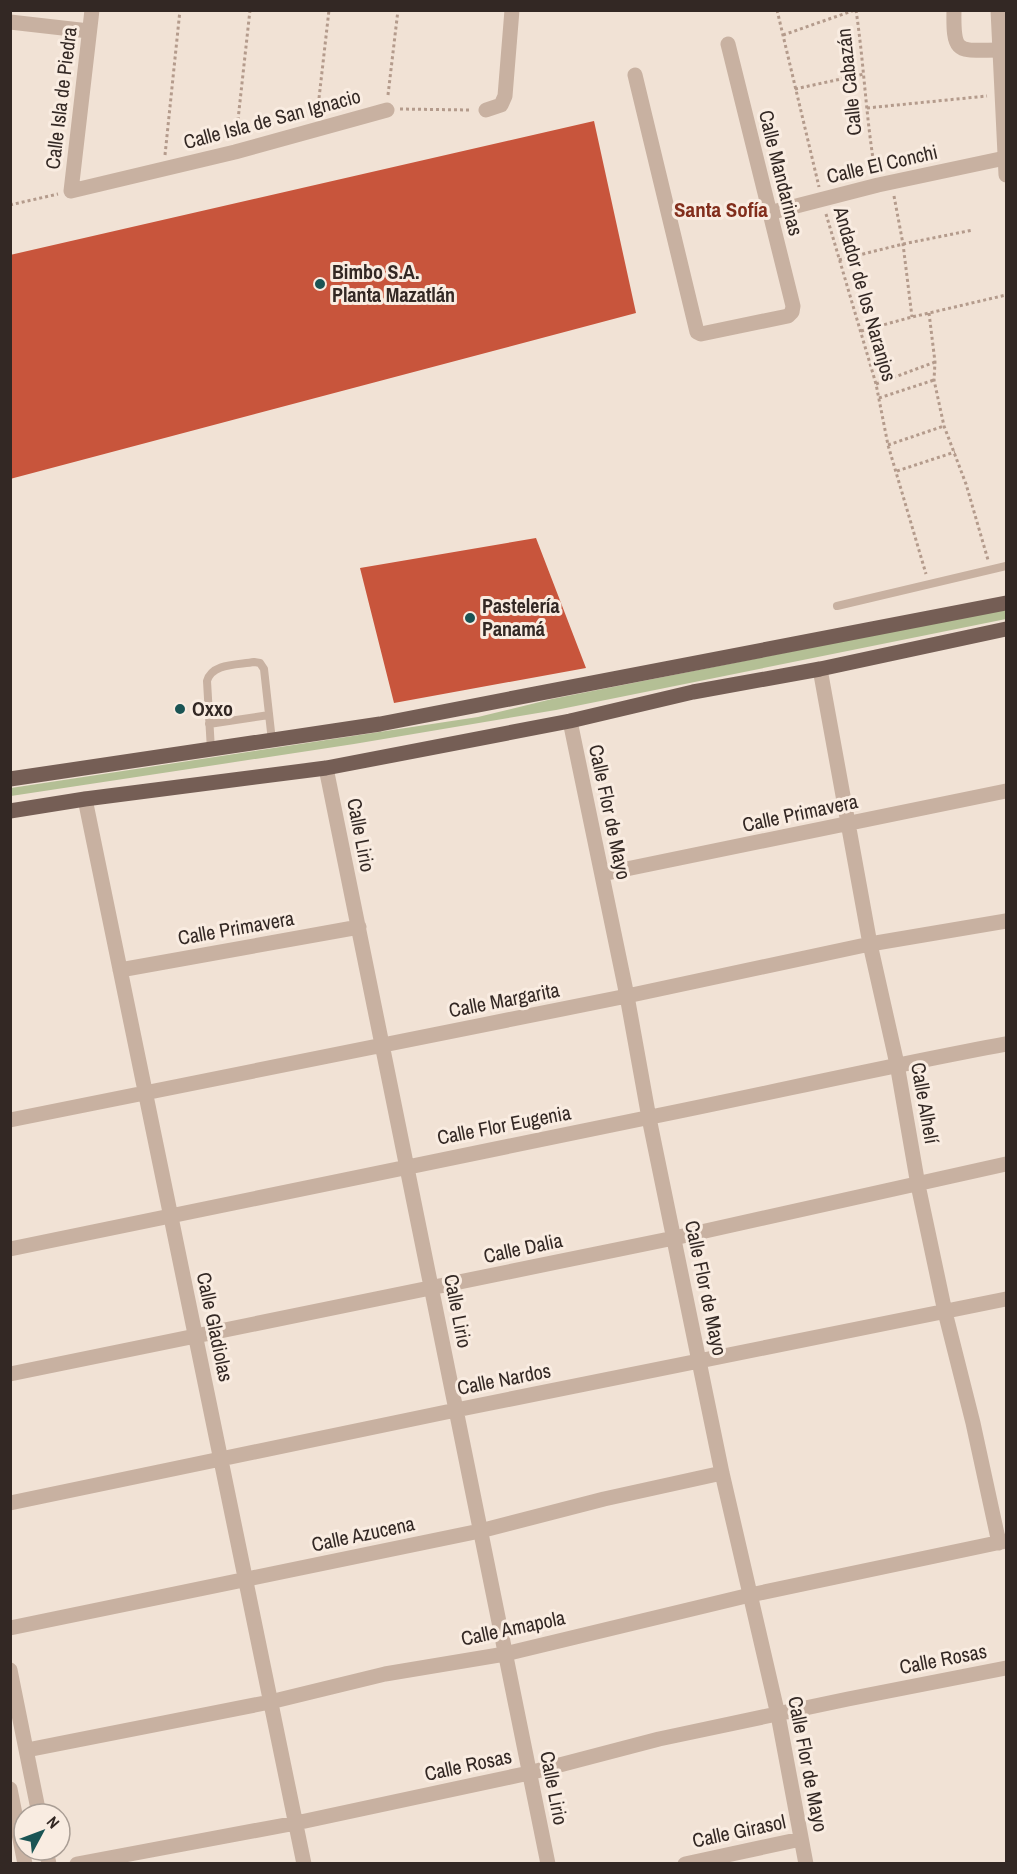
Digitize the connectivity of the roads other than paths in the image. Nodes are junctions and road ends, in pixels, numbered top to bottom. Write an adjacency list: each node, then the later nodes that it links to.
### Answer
1 (92, 10): 6 (street, Calle Isla de Piedra)
2 (512, 10): 11 (street)
3 (954, 10): 8 (street)
4 (1001, 13): 8 (street)
5 (10, 22): 6 (street)
6 (90, 31): 14 (street, Calle Isla de Piedra)
7 (728, 44): 15 (street, Calle Mandarinas)
8 (1000, 50): 12 (street)
9 (635, 75): 15 (street, Calle Mandarinas)
10 (387, 110): 14 (street, Calle Isla de San Ignacio)
11 (486, 110)
12 (1005, 158): 13 (street); 15 (street, Calle El Conchi)
13 (1006, 176)
14 (71, 190)
15 (769, 213)
16 (1006, 566): 18 (lane)
17 (1006, 603): 24 (main road)
18 (837, 606)
19 (1006, 629): 20 (main road)
20 (820, 669): 22 (main road); 31 (street, Calle Alhelí)
21 (269, 715): 23 (lane); 23 (lane); 24 (lane)
22 (570, 721): 26 (main road); 32 (street, Calle Flor de Mayo)
23 (209, 724): 25 (lane)
24 (272, 741): 25 (main road)
25 (211, 750): 27 (main road)
26 (326, 768): 29 (main road); 34 (street, Calle Lirio)
27 (10, 779)
28 (1006, 791): 31 (street, Calle Primavera)
29 (85, 798): 30 (main road); 36 (street, Calle Gladiolas)
30 (10, 811)
31 (848, 825): 32 (street, Calle Primavera); 35 (street, Calle Alhelí)
32 (602, 874): 37 (street, Calle Flor de Mayo)
33 (1006, 921): 35 (street, Calle Margarita)
34 (359, 927): 36 (street, Calle Primavera); 39 (street, Calle Lirio)
35 (870, 944): 37 (street, Calle Margarita); 40 (street, Calle Alhelí)
36 (120, 970): 41 (street, Calle Gladiolas)
37 (627, 996): 39 (street, Calle Margarita); 42 (street, Calle Flor de Mayo)
38 (1006, 1044): 40 (street, Calle Flor Eugenia)
39 (383, 1046): 41 (street, Calle Margarita); 45 (street, Calle Lirio)
40 (897, 1064): 42 (street, Calle Flor Eugenia); 46 (street, Calle Alhelí)
41 (146, 1094): 43 (street, Calle Margarita); 47 (street, Calle Gladiolas)
42 (649, 1118): 45 (street, Calle Flor Eugenia); 48 (street, Calle Flor de Mayo)
43 (10, 1120)
44 (1006, 1164): 46 (street, Calle Dalia)
45 (407, 1166): 47 (street, Calle Flor Eugenia); 50 (street, Calle Lirio)
46 (918, 1185): 48 (street, Calle Dalia); 52 (street, Calle Alhelí)
47 (171, 1216): 49 (street, Calle Flor Eugenia); 53 (street, Calle Gladiolas)
48 (674, 1238): 50 (street, Calle Dalia); 54 (street, Calle Flor de Mayo)
49 (10, 1249)
50 (432, 1288): 53 (street, Calle Dalia); 56 (street, Calle Lirio)
51 (1006, 1299): 52 (street, Calle Nardos)
52 (945, 1312): 54 (street, Calle Nardos); 61 (street, Calle Alhelí)
53 (195, 1336): 55 (street, Calle Dalia); 57 (street, Calle Gladiolas)
54 (700, 1362): 56 (street, Calle Nardos); 58 (street, Calle Flor de Mayo)
55 (10, 1374)
56 (456, 1410): 57 (street, Calle Nardos); 60 (street, Calle Lirio)
57 (221, 1459): 59 (street, Calle Nardos); 62 (street, Calle Gladiolas)
58 (723, 1473): 60 (street, Calle Azucena); 63 (street, Calle Flor de Mayo)
59 (10, 1503)
60 (480, 1531): 62 (street, Calle Azucena); 65 (street, Calle Lirio)
61 (1003, 1542): 63 (street, Calle Amapola)
62 (246, 1580): 64 (street, Calle Azucena); 68 (street, Calle Gladiolas)
63 (750, 1595): 65 (street, Calle Amapola); 69 (street, Calle Flor de Mayo)
64 (10, 1628)
65 (505, 1654): 68 (street, Calle Amapola); 71 (street, Calle Lirio)
66 (1006, 1668): 69 (street, Calle Rosas)
67 (10, 1670): 70 (street)
68 (270, 1702): 70 (street, Calle Amapola); 74 (street, Calle Gladiolas)
69 (778, 1715): 71 (street, Calle Rosas); 75 (street, Calle Flor de Mayo)
70 (27, 1750): 73 (street)
71 (529, 1773): 74 (street, Calle Rosas); 79 (street, Calle Lirio)
72 (10, 1790): 76 (street)
73 (37, 1802)
74 (296, 1823): 77 (street, Calle Rosas); 78 (street, Calle Gladiolas)
75 (801, 1839): 80 (street, Calle Girasol); 81 (street, Calle Flor de Mayo)
76 (25, 1863)
77 (77, 1863)
78 (304, 1863)
79 (548, 1863)
80 (685, 1863)
81 (806, 1863)

